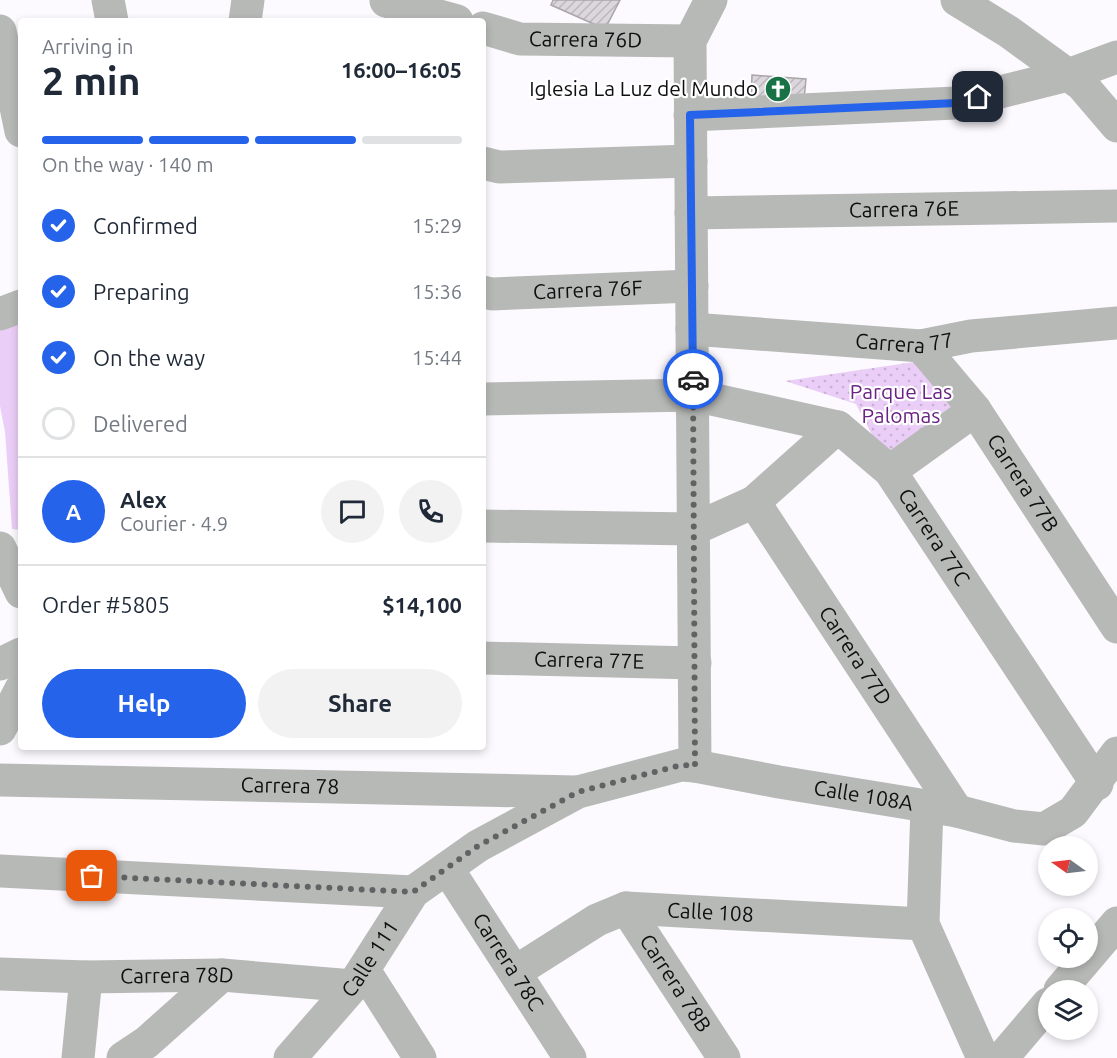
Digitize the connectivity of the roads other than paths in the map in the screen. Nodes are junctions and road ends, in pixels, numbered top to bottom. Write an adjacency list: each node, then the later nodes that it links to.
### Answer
1 (108, 0): 6 (street)
2 (248, 0): 7 (street)
3 (711, 0): 11 (street)
4 (957, 0): 13 (street)
5 (384, 7): 8 (street)
6 (111, 18)
7 (245, 18)
8 (441, 18)
9 (486, 29): 11 (street, Carrera 76D)
10 (0, 32): 15 (street)
11 (690, 41): 14 (street)
12 (1117, 57): 13 (street)
13 (1068, 75): 14 (street); 16 (street)
14 (690, 115): 17 (street)
15 (18, 117)
16 (1117, 126)
17 (691, 161): 18 (street); 20 (street)
18 (486, 164)
19 (1117, 206): 20 (street, Carrera 76E)
20 (691, 213): 21 (street)
21 (692, 286): 22 (street, Carrera 76F); 26 (street)
22 (486, 293)
23 (18, 307): 24 (street)
24 (0, 314)
25 (1117, 323): 27 (street, Carrera 77)
26 (692, 328): 27 (street, Carrera 77); 28 (street)
27 (921, 346): 30 (street, Carrera 77B)
28 (693, 395): 29 (street); 31 (street, Carrera 77C); 35 (street)
29 (486, 399)
30 (975, 410): 32 (street); 38 (street, Carrera 77B)
31 (838, 427): 32 (street, Carrera 77C); 33 (street)
32 (890, 471): 48 (street, Carrera 77C)
33 (754, 501): 35 (street); 50 (street, Carrera 77D)
34 (486, 526): 35 (street)
35 (694, 529): 41 (street)
36 (0, 548): 37 (street)
37 (18, 586)
38 (1117, 627)
39 (18, 655): 42 (street)
40 (486, 658): 41 (street, Carrera 77E)
41 (695, 663): 46 (street)
42 (0, 664)
43 (18, 695): 44 (street)
44 (0, 729)
45 (1117, 753): 48 (street, Calle 108A)
46 (695, 766): 49 (street, Calle 108A); 50 (street, Calle 108A)
47 (0, 780): 49 (street, Carrera 78)
48 (1096, 784): 50 (street, Calle 108A)
49 (578, 792): 51 (street, Calle 111)
50 (942, 809): 56 (street)
51 (447, 868): 53 (street, Calle 111); 57 (street, Carrera 78C)
52 (0, 872): 53 (street)
53 (413, 892): 61 (street, Calle 111)
54 (626, 909): 56 (street, Calle 108); 57 (street, Calle 108); 69 (street, Carrera 78B)
55 (1117, 923): 62 (street)
56 (923, 924): 70 (street)
57 (514, 972): 68 (street, Carrera 78C)
58 (0, 974): 60 (street, Carrera 78D)
59 (222, 975): 60 (street, Carrera 78D); 61 (street, Carrera 78D); 65 (street)
60 (86, 977): 64 (street)
61 (358, 978): 66 (street, Calle 111); 67 (street)
62 (1069, 980)
63 (1038, 1016): 71 (street)
64 (78, 1058)
65 (123, 1058)
66 (290, 1058)
67 (420, 1058)
68 (570, 1058)
69 (724, 1058)
70 (983, 1058)
71 (1002, 1058)

